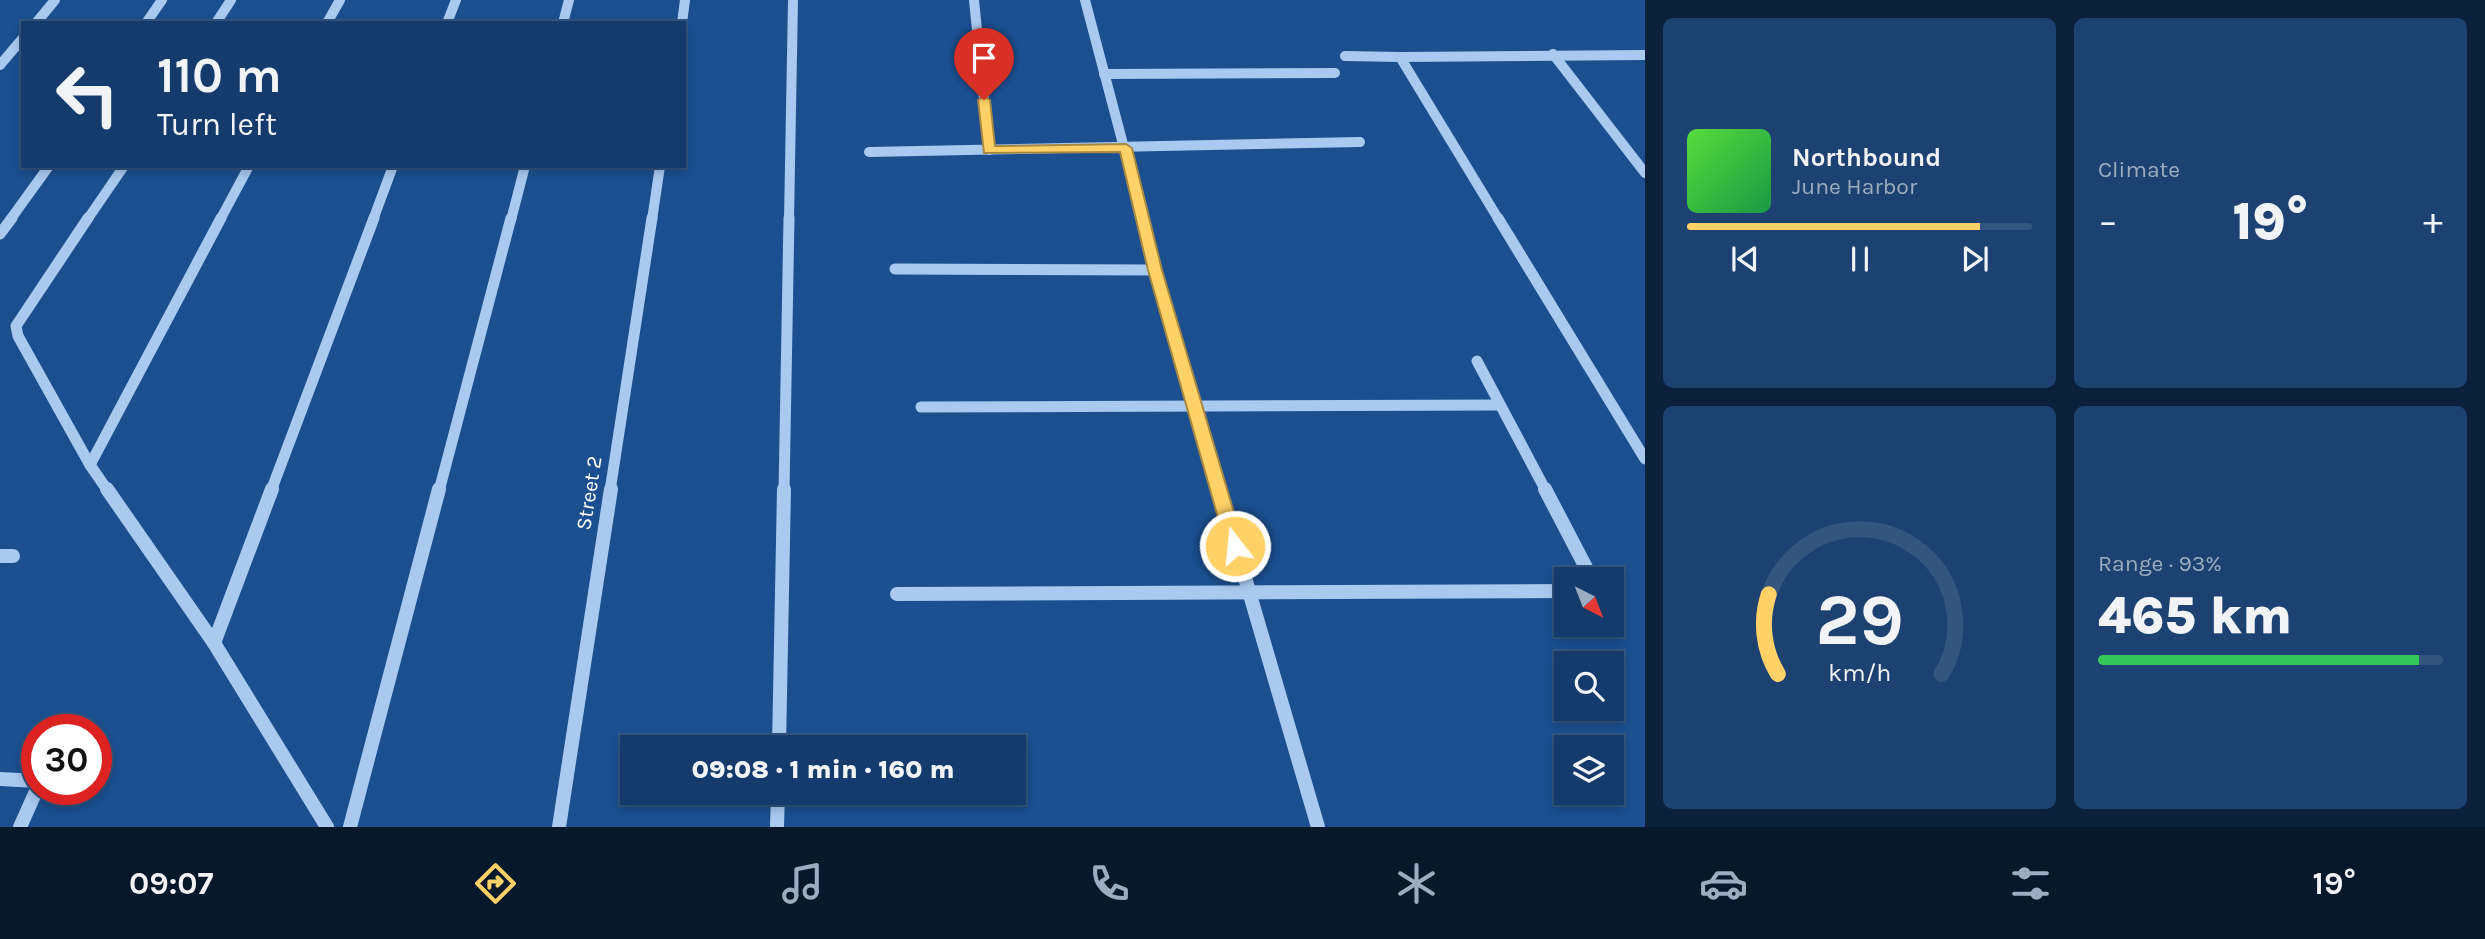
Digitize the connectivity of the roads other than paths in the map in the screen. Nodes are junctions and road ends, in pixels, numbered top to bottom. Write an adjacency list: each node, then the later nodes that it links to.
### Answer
1 (55, 0): 11 (street)
2 (162, 0): 12 (street)
3 (231, 0): 13 (street)
4 (340, 0): 14 (street)
5 (456, 0): 15 (street)
6 (569, 0): 16 (street)
7 (685, 0): 17 (street)
8 (793, 0): 51 (street)
9 (974, 0): 28 (street)
10 (1085, 0): 24 (street)
11 (38, 21)
12 (147, 21)
13 (217, 21)
14 (328, 21)
15 (448, 21)
16 (564, 21)
17 (682, 21)
18 (21, 40): 23 (street)
19 (1553, 54): 20 (street); 22 (street); 36 (street)
20 (1645, 55)
21 (1345, 56): 22 (street)
22 (1400, 57): 44 (street)
23 (0, 65)
24 (1104, 74): 25 (street); 27 (street)
25 (1335, 74)
26 (1360, 142): 27 (street)
27 (1126, 148): 28 (street); 39 (street)
28 (989, 150): 29 (street)
29 (869, 152)
30 (48, 168): 37 (street)
31 (123, 168): 45 (street)
32 (248, 168): 45 (street)
33 (392, 168): 50 (street)
34 (524, 168): 58 (street)
35 (660, 168): 59 (street, Street 2)
36 (1645, 173)
37 (0, 234)
38 (895, 269): 39 (street)
39 (1155, 270): 41 (street)
40 (1477, 361): 42 (street)
41 (1193, 405): 42 (street); 43 (street); 48 (street)
42 (1499, 405): 46 (street)
43 (921, 407)
44 (1645, 459)
45 (90, 465): 50 (street)
46 (1586, 567)
47 (1554, 591): 48 (street)
48 (1249, 593): 49 (street); 61 (street)
49 (897, 594)
50 (214, 643): 57 (street)
51 (779, 735)
52 (0, 779): 53 (street)
53 (21, 780)
54 (30, 805): 56 (street)
55 (778, 805): 60 (street)
56 (20, 827)
57 (327, 827)
58 (350, 827)
59 (559, 827)
60 (777, 827)
61 (1318, 827)

